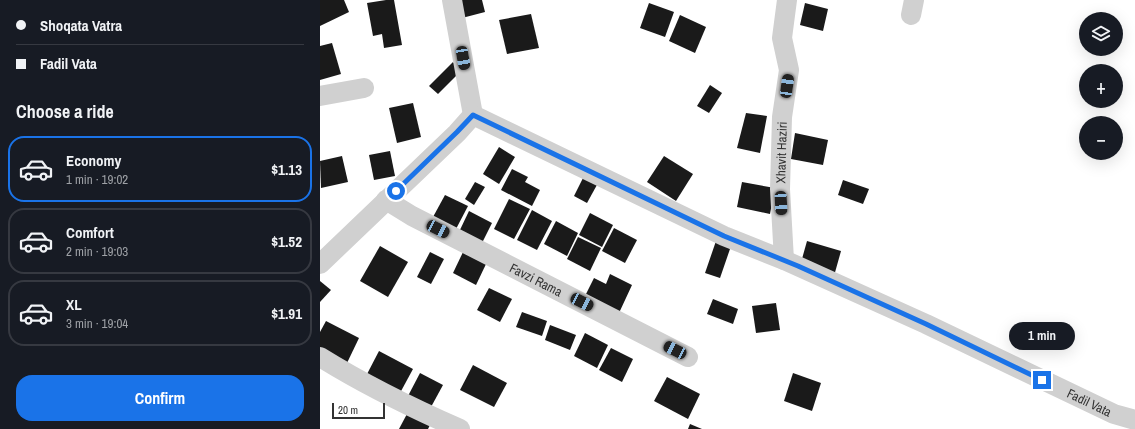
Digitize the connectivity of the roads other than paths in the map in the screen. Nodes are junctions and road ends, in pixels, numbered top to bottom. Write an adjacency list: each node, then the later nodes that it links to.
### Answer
1 (452, 0): 5 (street)
2 (787, 0): 7 (street, Xhavit Haziri)
3 (364, 88): 4 (street)
4 (320, 96)
5 (473, 115): 6 (street); 7 (street)
6 (386, 200): 8 (street); 9 (street, Favzi Rama)
7 (784, 260): 11 (street, Fadil Vata)
8 (320, 264)
9 (688, 356)
10 (320, 357): 12 (street)
11 (1135, 420)
12 (460, 429)

